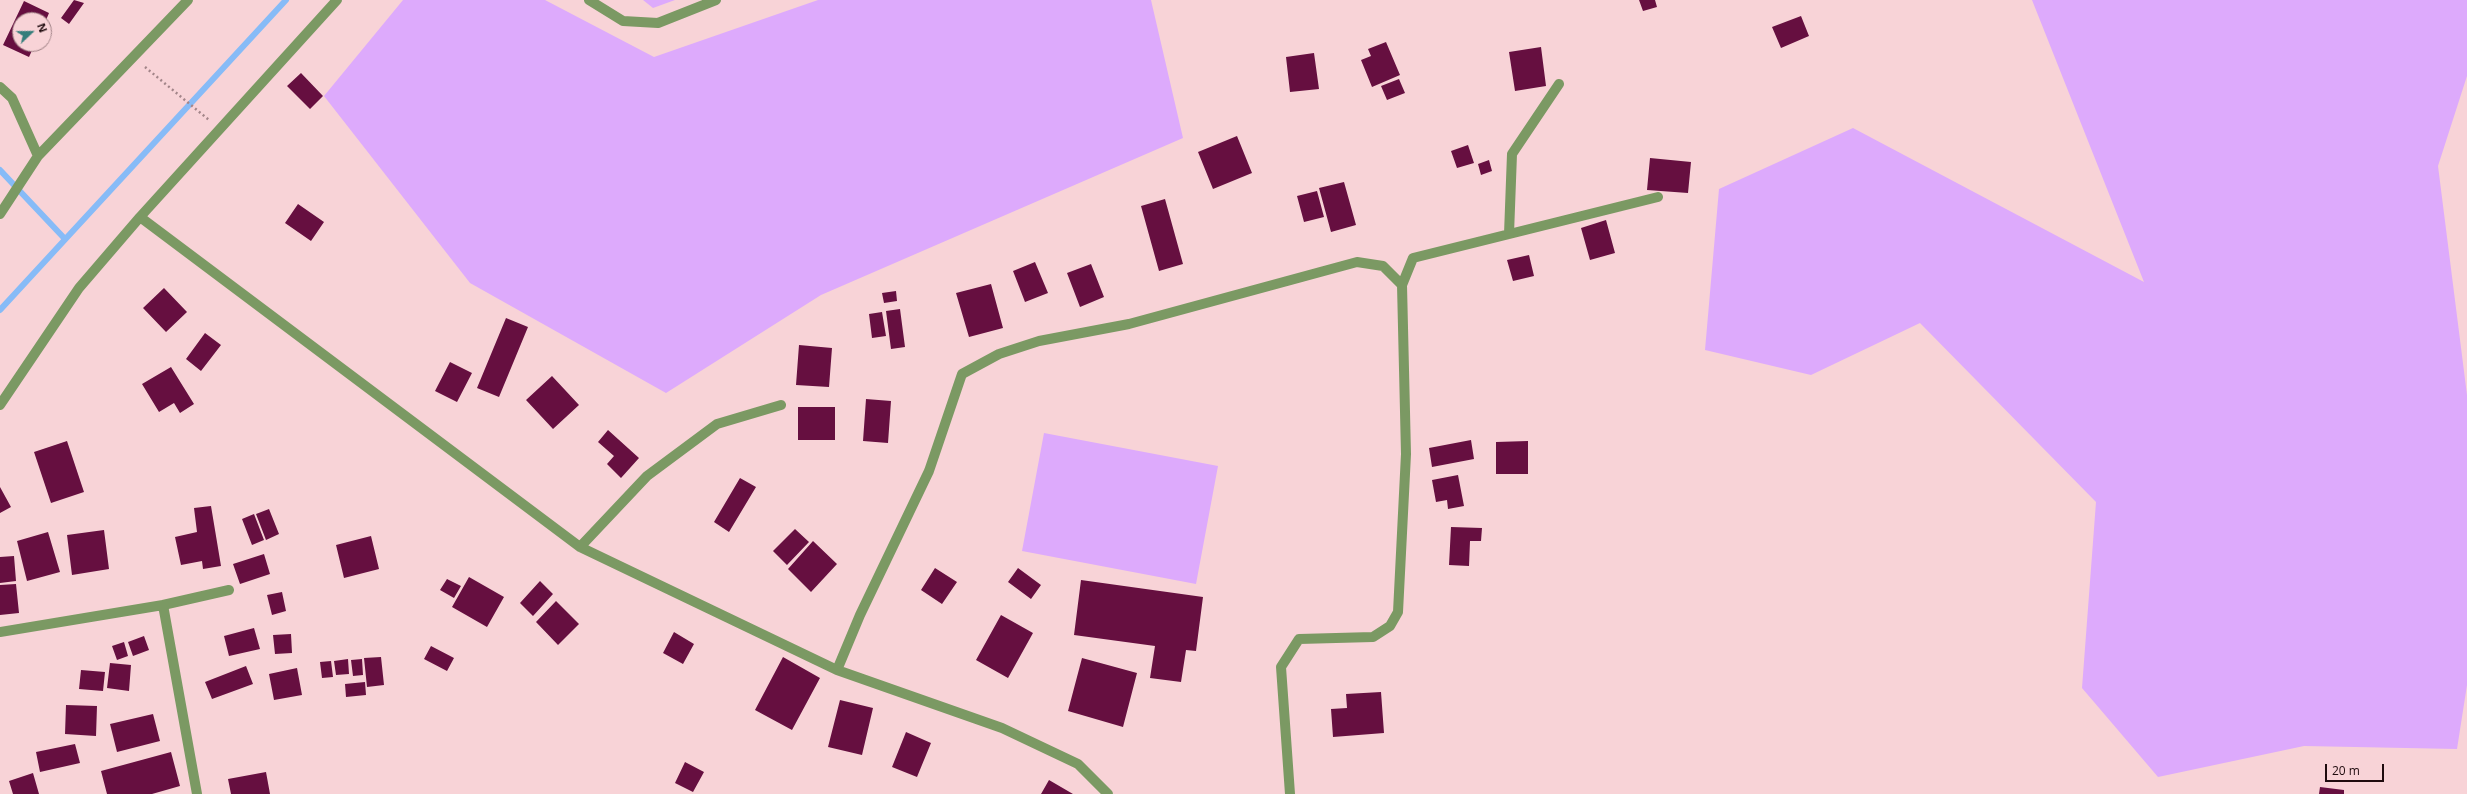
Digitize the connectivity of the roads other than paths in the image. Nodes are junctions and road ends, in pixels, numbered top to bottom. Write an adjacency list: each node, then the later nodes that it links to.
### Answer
1 (188, 0): 7 (street)
2 (337, 0): 10 (street)
3 (589, 0): 4 (street)
4 (716, 0)
5 (1559, 84): 11 (street)
6 (0, 87): 7 (street)
7 (38, 156): 9 (street)
8 (1658, 197): 11 (street)
9 (0, 214)
10 (140, 217): 13 (street); 15 (street)
11 (1509, 234): 12 (street)
12 (1402, 285): 19 (street); 22 (street)
13 (0, 405)
14 (781, 405): 15 (street)
15 (580, 547): 19 (street)
16 (229, 590): 17 (street)
17 (163, 605): 18 (street); 20 (street)
18 (0, 632)
19 (837, 670): 21 (street)
20 (197, 794)
21 (1108, 794)
22 (1290, 794)

